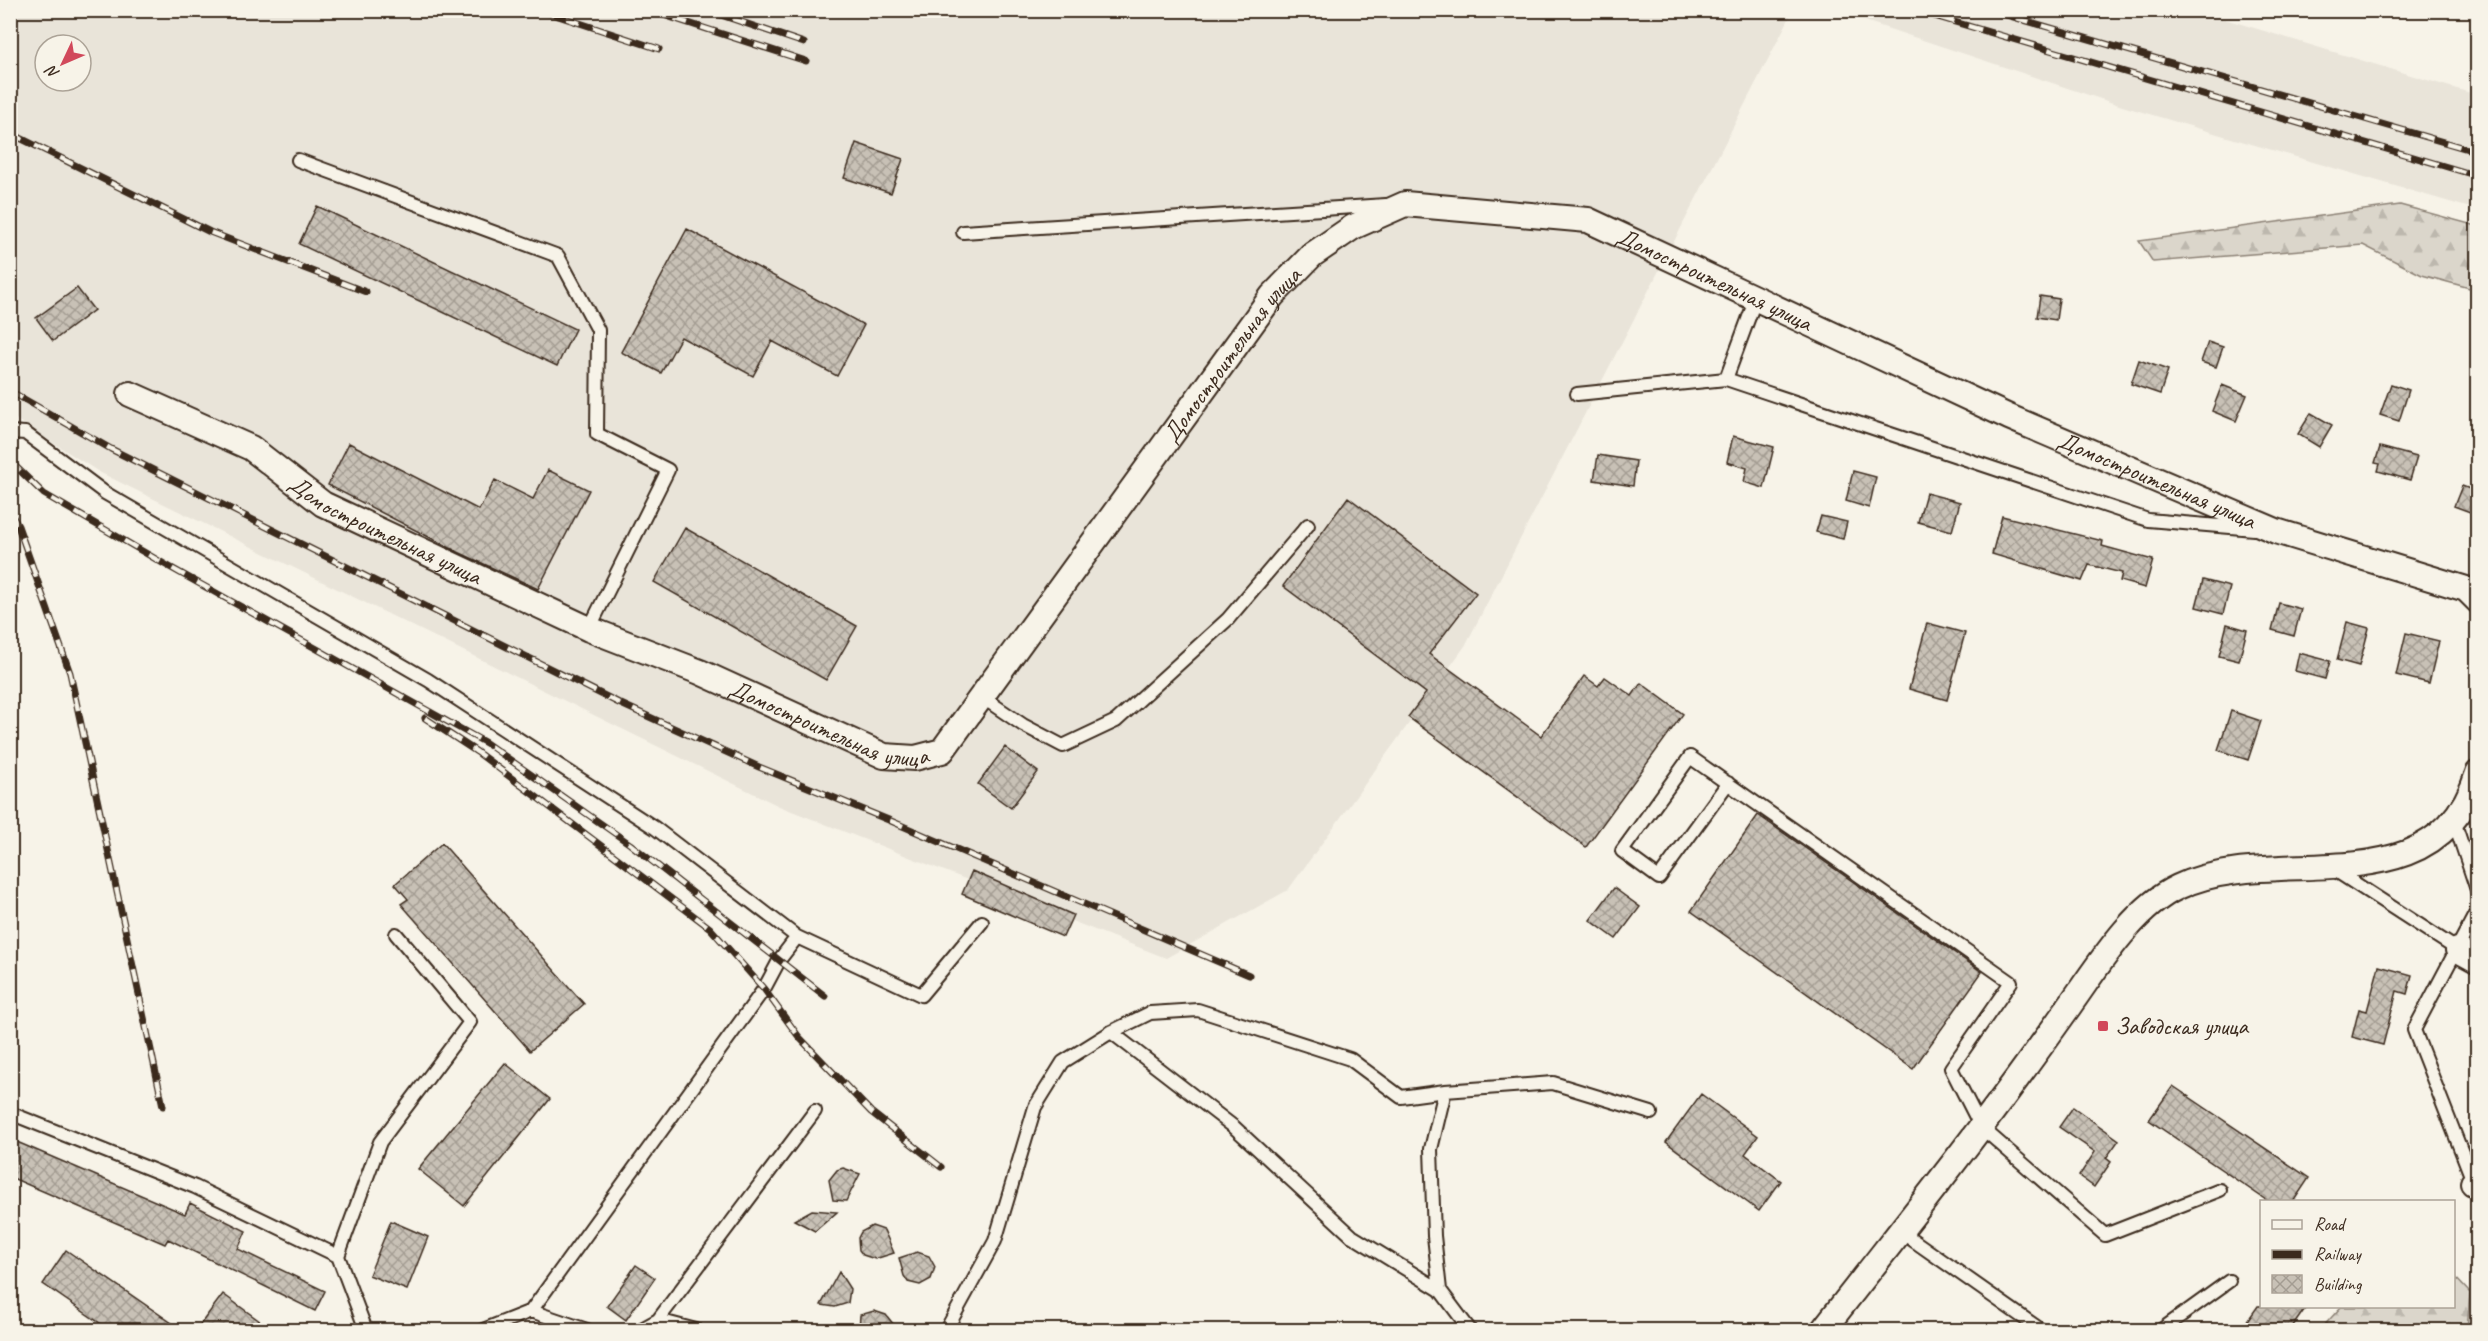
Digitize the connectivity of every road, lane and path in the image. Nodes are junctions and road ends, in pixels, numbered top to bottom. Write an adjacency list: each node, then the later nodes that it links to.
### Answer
1 (298, 160): 12 (lane)
2 (1405, 204): 3 (lane); 4 (street, Домостроительная улица); 13 (street, Домостроительная улица)
3 (963, 232)
4 (1756, 298): 5 (lane); 10 (street, Домостроительная улица)
5 (1726, 378): 7 (lane); 10 (lane)
6 (130, 394): 12 (street, Домостроительная улица)
7 (1577, 394)
8 (10, 432): 22 (lane)
9 (1308, 525): 13 (lane)
10 (2276, 531): 11 (street, Домостроительная улица)
11 (2478, 601)
12 (589, 629): 13 (street, Домостроительная улица)
13 (982, 697)
14 (2478, 773): 16 (street)
15 (1728, 783): 15 (lane); 29 (lane)
16 (2454, 822): 17 (street); 18 (lane)
17 (2328, 866): 23 (lane); 29 (street)
18 (2478, 893)
19 (2478, 909): 23 (lane)
20 (982, 922): 22 (lane)
21 (396, 934): 33 (lane)
22 (797, 938): 36 (lane)
23 (2468, 956): 30 (lane)
24 (1111, 1032): 25 (lane); 35 (lane); 44 (lane)
25 (1445, 1091): 28 (lane); 35 (lane)
26 (815, 1111): 37 (lane)
27 (10, 1113): 33 (lane)
28 (1651, 1113)
29 (1981, 1127): 31 (lane); 32 (street)
30 (2476, 1186)
31 (2220, 1191)
32 (1900, 1231): 38 (street); 46 (lane)
33 (338, 1256): 39 (lane)
34 (2229, 1281): 47 (lane)
35 (1440, 1290): 45 (lane)
36 (531, 1311): 40 (lane); 41 (lane)
37 (658, 1320): 42 (lane); 43 (lane)
38 (1826, 1329)
39 (366, 1330)
40 (483, 1330)
41 (587, 1330)
42 (640, 1330)
43 (696, 1330)
44 (946, 1330)
45 (1470, 1330)
46 (2041, 1330)
47 (2161, 1330)

